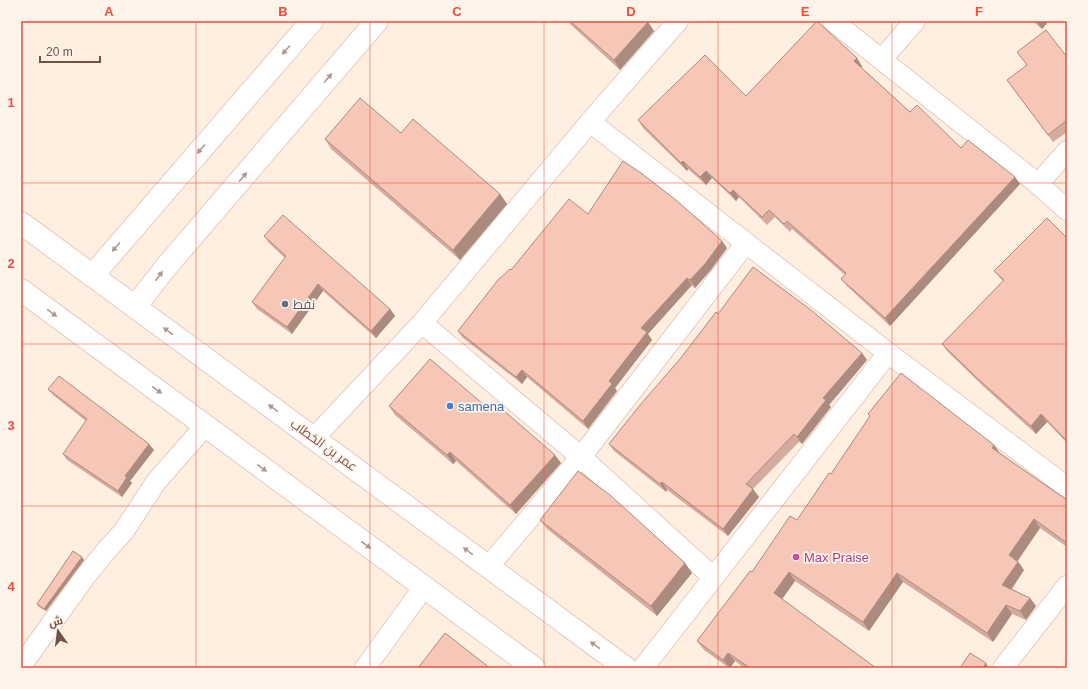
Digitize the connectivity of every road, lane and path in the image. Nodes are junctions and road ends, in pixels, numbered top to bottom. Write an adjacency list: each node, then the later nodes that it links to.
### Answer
1 (312, 21): 13 (street, one-way to 13)
2 (377, 21): 15 (street, one-way to 2)
3 (678, 21): 7 (street)
4 (833, 21): 6 (street)
5 (915, 21): 6 (street)
6 (882, 59): 9 (street)
7 (590, 122): 12 (street); 16 (street)
8 (1067, 151): 9 (street)
9 (1038, 184): 10 (street)
10 (1067, 210)
11 (21, 224): 13 (street, عمر بن الخطاب)
12 (746, 243): 17 (street); 20 (street)
13 (92, 276): 15 (street, عمر بن الخطاب)
14 (21, 290): 18 (street, one-way to 18)
15 (136, 307): 19 (street, عمر بن الخطاب, one-way to 15)
16 (422, 323): 19 (street); 20 (street)
17 (888, 353): 21 (street); 23 (street)
18 (205, 426): 25 (street, one-way to 25); 27 (street)
19 (314, 438): 22 (street, عمر بن الخطاب, one-way to 19)
20 (581, 457): 22 (street); 23 (street)
21 (1067, 487)
22 (489, 566): 30 (street, عمر بن الخطاب, one-way to 22)
23 (713, 577): 31 (street)
24 (1067, 586): 26 (street)
25 (424, 588): 28 (street); 29 (street)
26 (1012, 665)
27 (21, 666)
28 (365, 668)
29 (534, 668)
30 (626, 668)
31 (643, 668)

